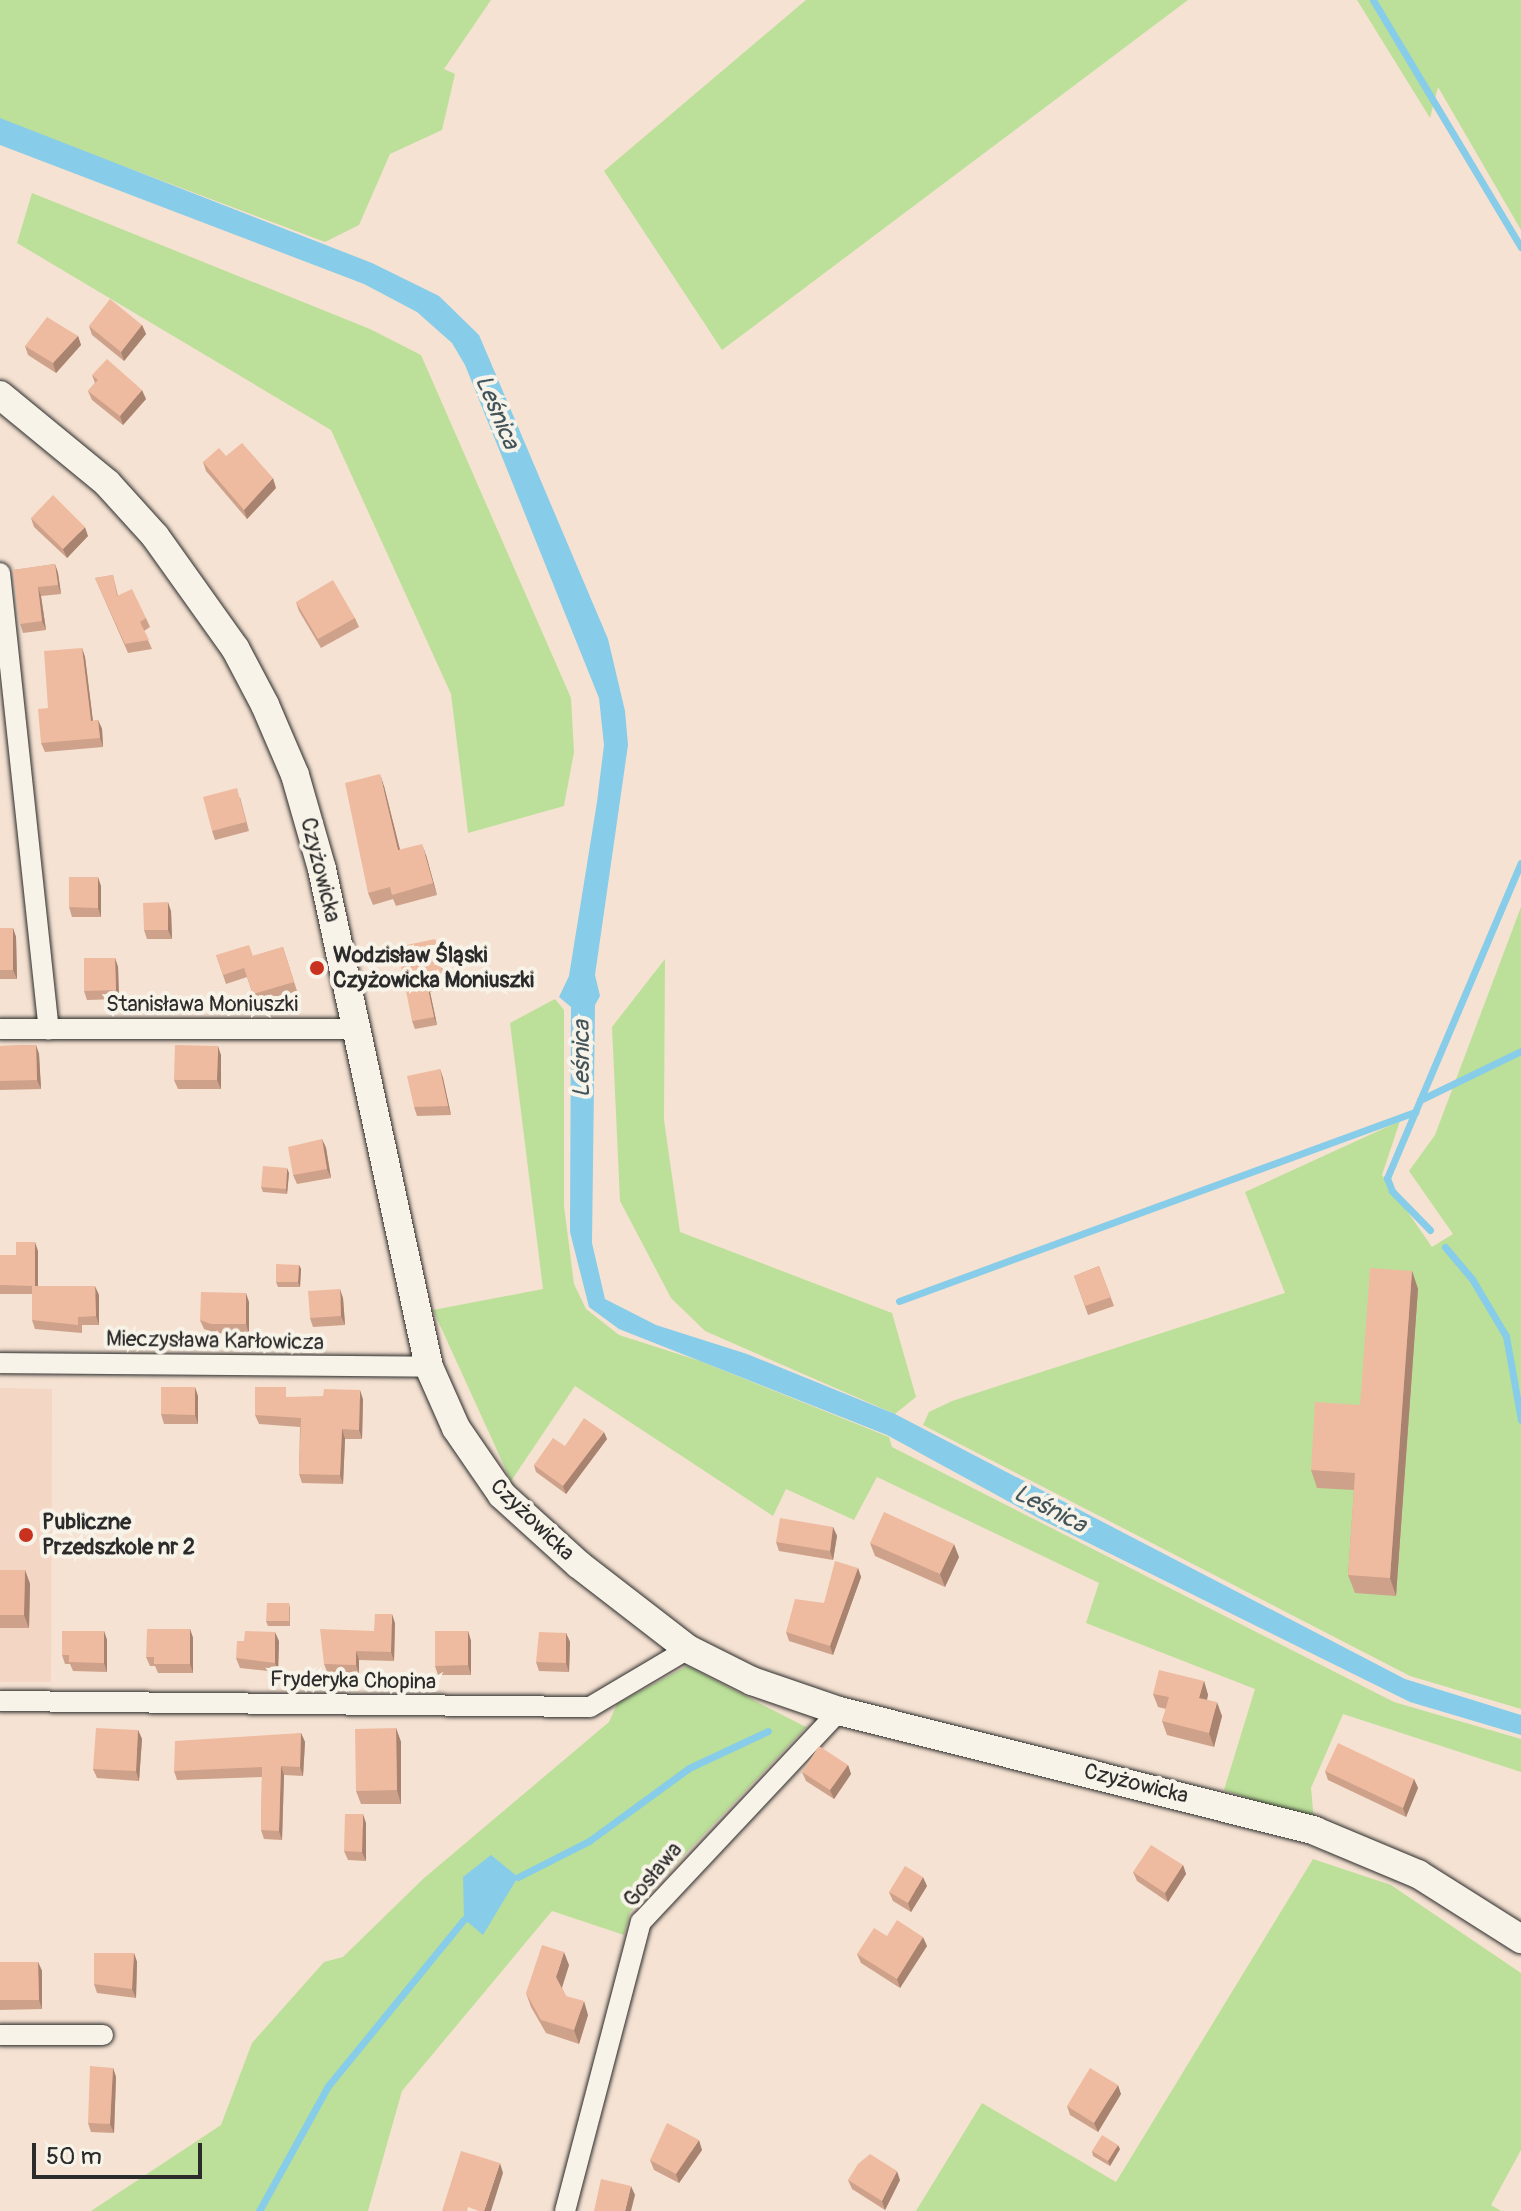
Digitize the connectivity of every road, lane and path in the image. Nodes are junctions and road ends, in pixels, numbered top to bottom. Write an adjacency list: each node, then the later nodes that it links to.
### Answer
1 (0, 395): 6 (street, Czyżowicka)
2 (0, 573): 3 (street)
3 (2, 605): 5 (street)
4 (0, 1029): 5 (street, Stanisława Moniuszki)
5 (49, 1029): 6 (street, Stanisława Moniuszki)
6 (355, 1029): 8 (street, Czyżowicka)
7 (0, 1363): 8 (street, Mieczysława Karłowicza)
8 (429, 1367): 9 (street, Czyżowicka)
9 (688, 1649): 10 (street, Fryderyka Chopina); 11 (street, Czyżowicka)
10 (0, 1701)
11 (839, 1711): 12 (street, Czyżowicka); 15 (street, Gosława)
12 (1521, 1939)
13 (0, 2035): 14 (street)
14 (103, 2035)
15 (565, 2211)

